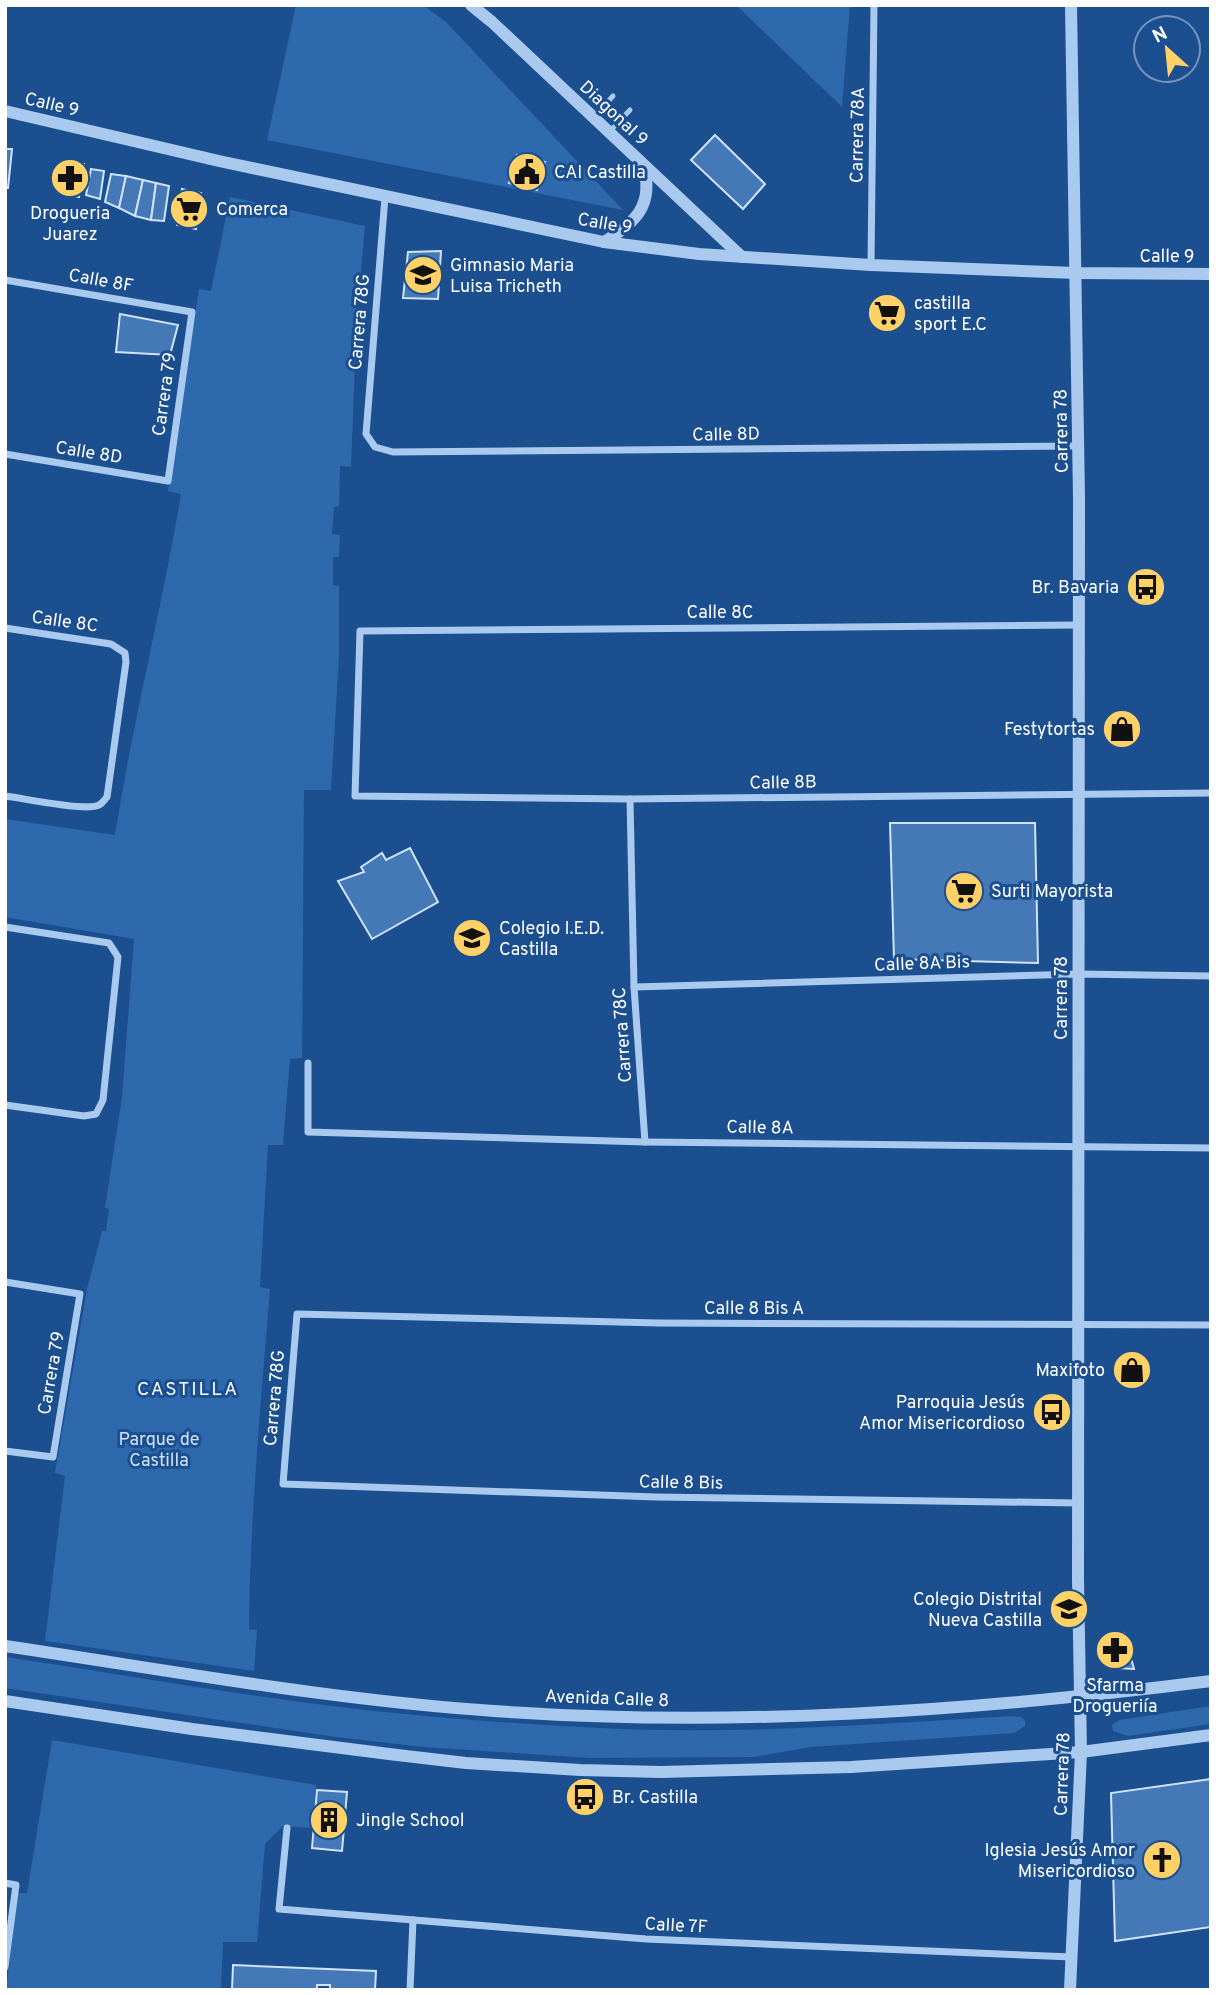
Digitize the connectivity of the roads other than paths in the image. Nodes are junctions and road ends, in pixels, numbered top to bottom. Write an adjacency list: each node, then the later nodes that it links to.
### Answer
1 (471, 5): 5 (street, Diagonal 9)
2 (478, 5): 5 (street, Diagonal 9)
3 (874, 5): 15 (street, Carrera 78A)
4 (1071, 5): 16 (street, Carrera 78)
5 (492, 22): 9 (street, Diagonal 9)
6 (613, 96): 9 (lane)
7 (630, 110): 10 (lane)
8 (5, 111): 12 (street, Calle 9)
9 (593, 118): 10 (street, Diagonal 9)
10 (609, 132): 11 (street, Diagonal 9)
11 (643, 165): 13 (street); 14 (street, Diagonal 9)
12 (385, 197): 13 (street, Calle 9); 21 (street, Carrera 78G)
13 (604, 242): 14 (street, Calle 9)
14 (742, 257): 15 (street, Calle 9)
15 (871, 265): 16 (street, Calle 9)
16 (1076, 273): 17 (street, Calle 9); 20 (street, Carrera 78)
17 (1211, 274)
18 (5, 280): 19 (street, Calle 8F)
19 (192, 312): 23 (street, Carrera 79)
20 (1079, 446): 21 (street, Calle 8D); 24 (street, Carrera 78)
21 (375, 447)
22 (5, 454): 23 (street, Calle 8D)
23 (168, 481)
24 (1080, 625): 27 (street, Carrera 78); 29 (street, Calle 8C)
25 (5, 628): 28 (street, Calle 8C)
26 (1211, 793): 27 (street, Calle 8B)
27 (1079, 794): 30 (street, Calle 8B); 32 (street, Carrera 78)
28 (5, 796)
29 (355, 796): 30 (street, Calle 8B)
30 (630, 799): 34 (street, Carrera 78C)
31 (5, 927): 36 (street)
32 (1079, 974): 33 (street, Calle 8A Bis); 34 (street, Calle 8A Bis); 38 (street, Carrera 78)
33 (1211, 976)
34 (634, 987): 37 (street, Carrera 78C)
35 (309, 1063): 37 (street, Calle 8A)
36 (5, 1104)
37 (645, 1143): 38 (street, Calle 8A)
38 (1079, 1147): 39 (street, Calle 8A); 42 (street, Carrera 78)
39 (1211, 1147)
40 (5, 1282): 44 (street, Carrera 79)
41 (297, 1314): 42 (street, Calle 8 Bis A); 45 (street, Carrera 78G)
42 (1079, 1325): 43 (street, Calle 8 Bis A); 46 (street, Carrera 78)
43 (1211, 1325)
44 (5, 1451)
45 (283, 1484): 46 (street, Calle 8 Bis)
46 (1078, 1503): 49 (street, Carrera 78)
47 (5, 1646): 49 (street, Avenida Calle 8)
48 (1211, 1681): 49 (street, Avenida Calle 8)
49 (1081, 1697): 52 (street, Carrera 78)
50 (5, 1701): 52 (street)
51 (1211, 1735): 52 (street)
52 (1081, 1752): 56 (street, Carrera 78)
53 (287, 1828): 55 (street, Calle 7F)
54 (5, 1883): 57 (street)
55 (413, 1920): 56 (street, Calle 7F); 58 (street)
56 (1072, 1957): 59 (street, Carrera 78)
57 (5, 1968)
58 (410, 1990)
59 (1070, 1990)

